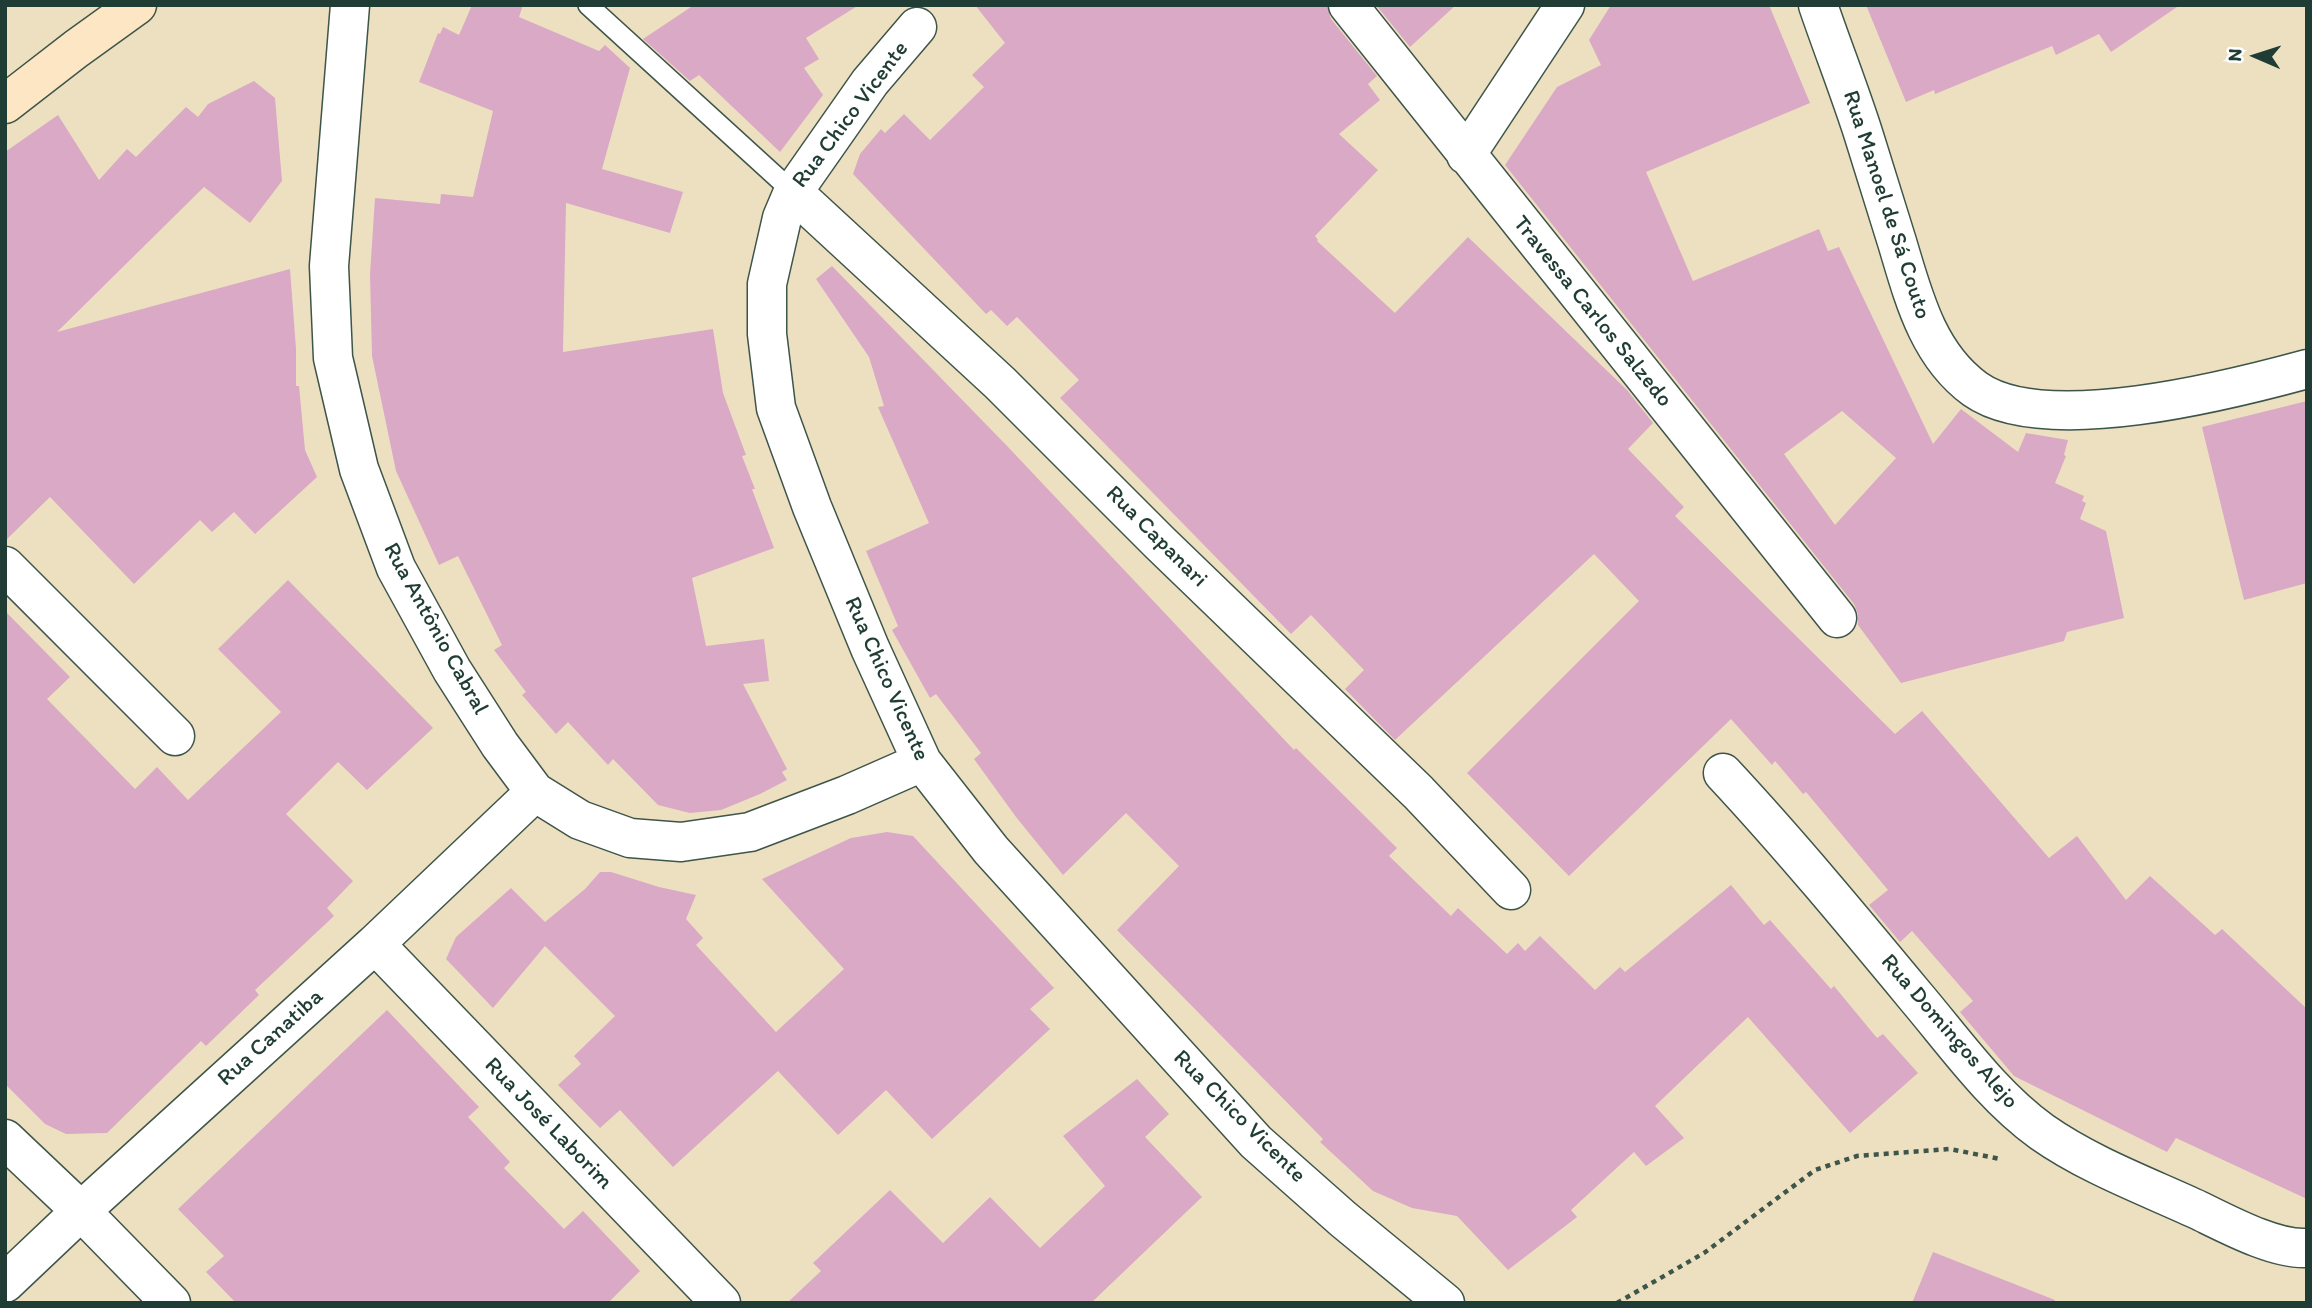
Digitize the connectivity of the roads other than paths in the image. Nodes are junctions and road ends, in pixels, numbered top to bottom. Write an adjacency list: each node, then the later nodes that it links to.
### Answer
1 (137, 5): 8 (street)
2 (350, 5): 17 (street, Rua Antônio Cabral)
3 (588, 5): 10 (lane)
4 (1348, 5): 9 (street, Travessa Carlos Salzedo)
5 (1565, 5): 9 (street)
6 (1818, 5): 11 (street, Rua Manoel de Sá Couto)
7 (917, 27): 10 (street, Rua Chico Vicente)
8 (5, 104)
9 (1466, 155): 13 (street, Travessa Carlos Salzedo)
10 (793, 192): 15 (street, Rua Chico Vicente); 18 (street, Rua Capanari)
11 (2307, 369)
12 (5, 566): 14 (street)
13 (1837, 618)
14 (176, 736)
15 (922, 762): 17 (street, Rua Antônio Cabral); 26 (street, Rua Chico Vicente)
16 (1723, 773): 22 (street, Rua Domingos Alejo)
17 (535, 792): 19 (street, Rua Canatiba)
18 (1511, 890)
19 (375, 944): 21 (street, Rua Canatiba); 25 (street, Rua José Laborim)
20 (5, 1139): 21 (street)
21 (81, 1211): 23 (street, Rua Canatiba); 24 (street)
22 (2307, 1248)
23 (5, 1283)
24 (171, 1303)
25 (721, 1303)
26 (1446, 1303)

